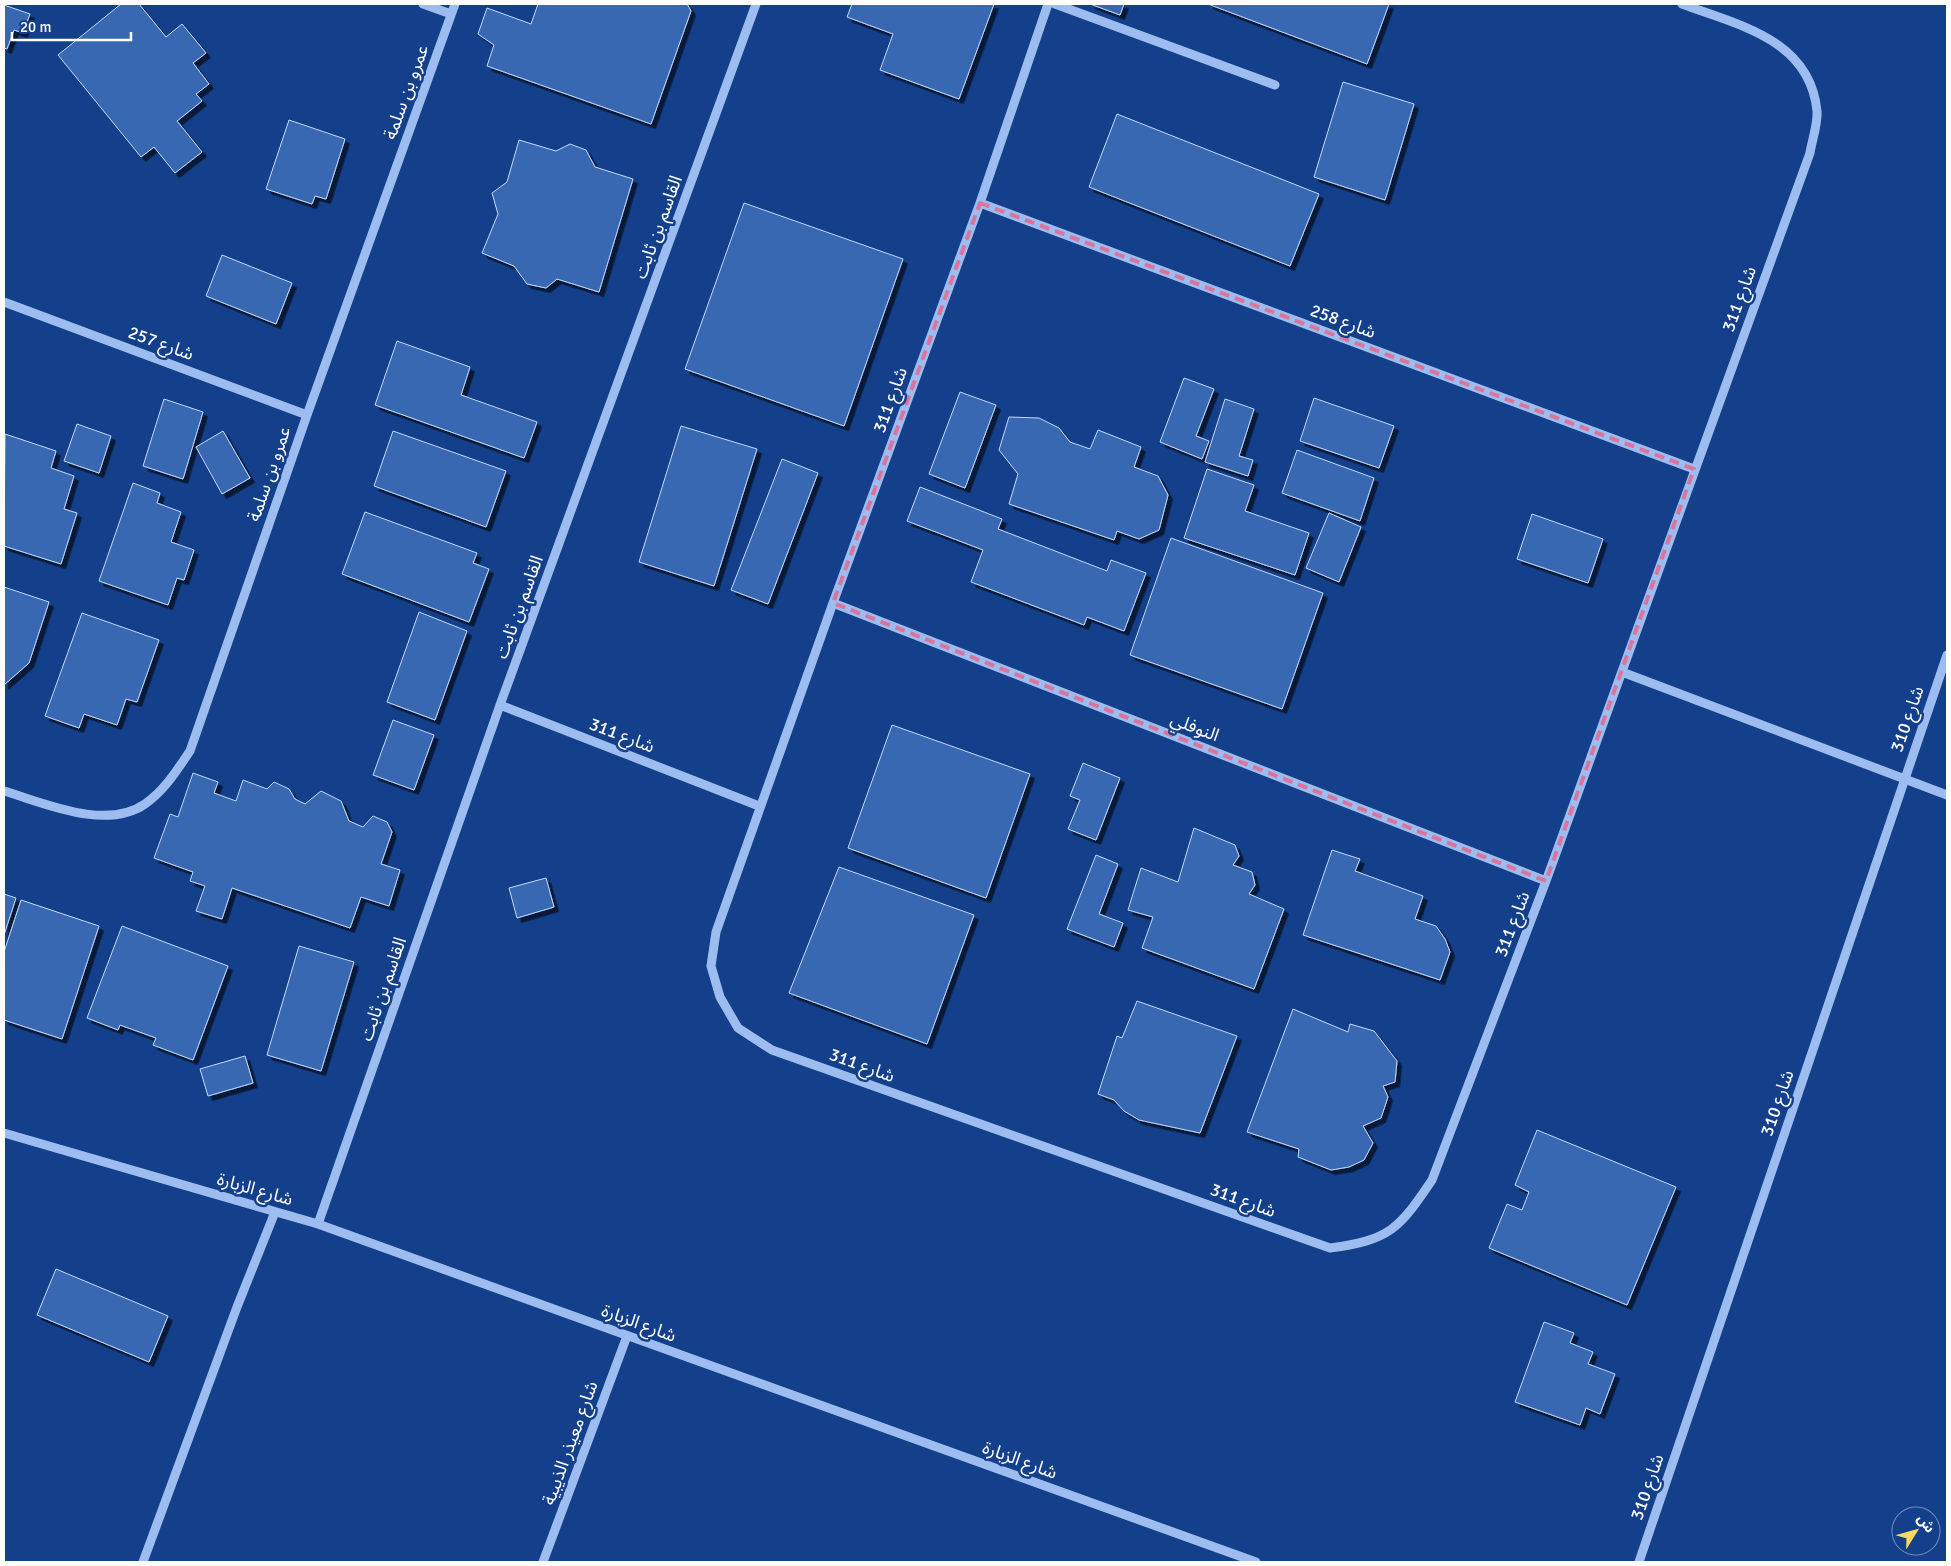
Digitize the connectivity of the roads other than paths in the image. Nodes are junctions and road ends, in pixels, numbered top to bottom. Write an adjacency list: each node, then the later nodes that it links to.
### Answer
1 (423, 4): 7 (street)
2 (455, 4): 7 (street, عمرو بن سلمة)
3 (756, 4): 16 (street, القاسم بن ثابت)
4 (1048, 4): 9 (street, شارع 311)
5 (1055, 4): 8 (street)
6 (1682, 4): 12 (street, شارع 311)
7 (451, 14): 11 (street, عمرو بن سلمة)
8 (1275, 85)
9 (980, 203): 12 (street, شارع 258); 13 (street, شارع 311)
10 (4, 302): 11 (street, شارع 257)
11 (307, 415): 18 (street, عمرو بن سلمة)
12 (1694, 469): 15 (street, شارع 311)
13 (833, 603): 20 (street, شارع 311); 21 (street, النوفلي)
14 (1947, 655): 17 (street, شارع 310)
15 (1622, 672): 17 (street); 21 (street, شارع 311)
16 (500, 705): 20 (street, شارع 311); 24 (street, القاسم بن ثابت)
17 (1904, 777): 19 (street); 29 (street, شارع 310)
18 (4, 791)
19 (1947, 795)
20 (760, 806): 21 (street, شارع 311)
21 (1546, 881)
22 (4, 1134): 23 (street, شارع الزبارة)
23 (276, 1212): 24 (street, شارع الزبارة); 26 (street)
24 (318, 1224): 25 (street, شارع الزبارة)
25 (627, 1336): 27 (street, شارع معيذر الذيبية); 28 (street, شارع الزبارة)
26 (143, 1562)
27 (543, 1562)
28 (1256, 1562)
29 (1639, 1562)

